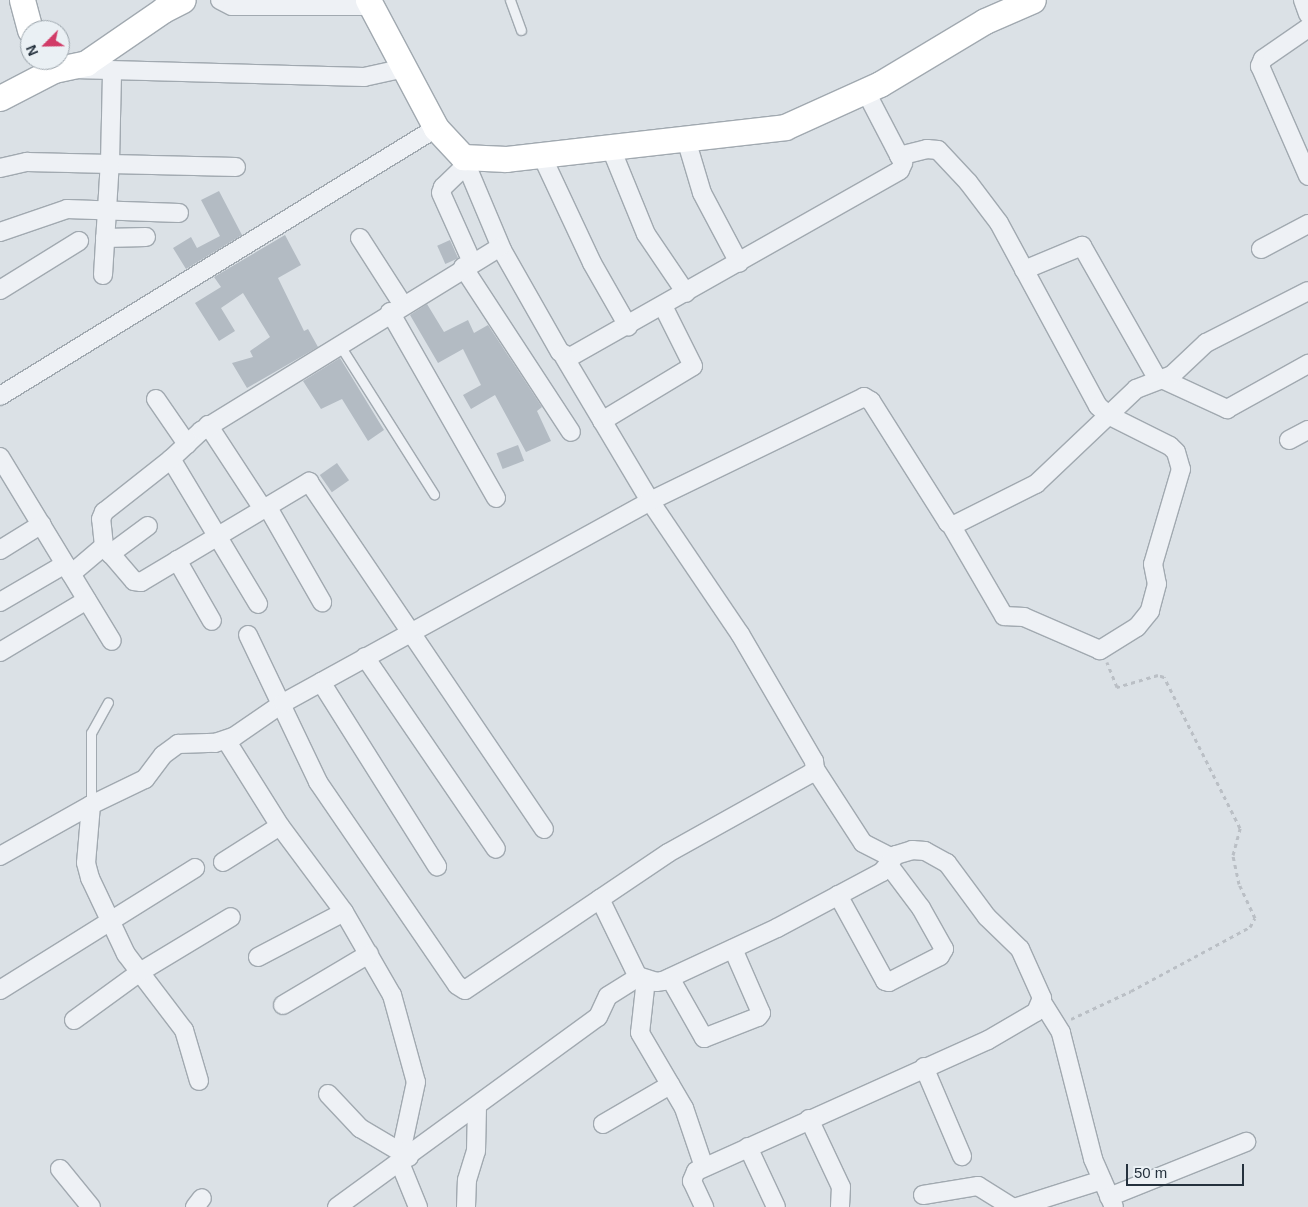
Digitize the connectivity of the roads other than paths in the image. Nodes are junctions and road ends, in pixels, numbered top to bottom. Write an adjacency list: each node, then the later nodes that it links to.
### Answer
1 (22, 0): 9 (street)
2 (184, 0): 12 (street)
3 (220, 0): 7 (street)
4 (510, 0): 11 (lane)
5 (1033, 0): 17 (street)
6 (1303, 0): 8 (street)
7 (370, 3): 13 (street)
8 (1308, 14)
9 (27, 20)
10 (1308, 28): 28 (street)
11 (521, 30)
12 (70, 65)
13 (405, 68): 16 (street); 19 (street)
14 (70, 69): 16 (street)
15 (45, 70): 18 (street)
16 (112, 72): 25 (street)
17 (865, 90): 20 (street); 23 (street)
18 (0, 98)
19 (436, 128): 24 (street); 53 (street)
20 (685, 136): 21 (street); 39 (street)
21 (610, 146): 22 (street); 45 (street)
22 (541, 154): 24 (street); 48 (street)
23 (899, 156): 39 (street); 41 (street)
24 (464, 161): 37 (street); 40 (street)
25 (110, 162): 26 (street); 27 (street); 29 (street)
26 (236, 167)
27 (0, 168)
28 (1308, 176)
29 (106, 210): 30 (street); 32 (street); 34 (street)
30 (179, 213)
31 (1308, 224): 38 (street)
32 (0, 232)
33 (146, 237): 34 (street)
34 (105, 238): 42 (street)
35 (360, 238): 47 (street)
36 (79, 241): 43 (street)
37 (500, 247): 40 (street); 50 (street)
38 (1261, 249)
39 (739, 263): 45 (street)
40 (468, 264): 47 (street); 59 (street)
41 (1024, 270): 52 (street); 55 (street)
42 (103, 275)
43 (0, 290)
44 (1308, 291): 52 (street)
45 (686, 293): 46 (street)
46 (663, 306): 48 (street); 56 (street)
47 (397, 308): 49 (street); 66 (street)
48 (628, 326): 50 (street)
49 (339, 344): 57 (street); 65 (lane)
50 (564, 356): 56 (street)
51 (1308, 364): 52 (street)
52 (1160, 380): 55 (street)
53 (0, 396)
54 (156, 399): 61 (street)
55 (1108, 415): 70 (street); 70 (street)
56 (602, 421): 67 (street)
57 (208, 426): 61 (street); 68 (street)
58 (1308, 430): 60 (street)
59 (571, 432)
60 (1289, 440)
61 (187, 444): 63 (street)
62 (0, 457): 64 (street)
63 (172, 459): 72 (street); 74 (street)
64 (7, 485): 69 (street)
65 (434, 494)
66 (496, 498)
67 (650, 501): 70 (street); 82 (street); 91 (street)
68 (265, 508): 72 (street); 79 (street); 82 (street)
69 (42, 524): 73 (street); 76 (street)
70 (950, 525)
71 (148, 526): 74 (street)
72 (216, 536): 75 (street); 80 (street)
73 (0, 550)
74 (107, 550): 75 (street); 76 (street)
75 (178, 560): 81 (street)
76 (68, 569): 77 (street); 78 (street)
77 (87, 600): 84 (street); 85 (street)
78 (0, 602)
79 (322, 602)
80 (258, 604)
81 (212, 621)
82 (409, 632): 86 (street); 94 (street)
83 (248, 635): 89 (street)
84 (112, 640)
85 (0, 652)
86 (365, 658): 87 (street); 95 (street)
87 (321, 682): 89 (street); 99 (street)
88 (108, 702): 92 (lane)
89 (283, 703): 90 (street); 102 (street)
90 (226, 740): 92 (street); 93 (street)
91 (815, 769): 97 (street); 102 (street)
92 (91, 805): 96 (street); 105 (street)
93 (280, 826): 98 (street); 103 (street)
94 (544, 829)
95 (496, 849)
96 (1, 854)
97 (890, 861): 101 (street); 101 (street); 113 (street)
98 (223, 862)
99 (437, 866)
100 (195, 868): 105 (street)
101 (838, 895): 106 (street)
102 (600, 899): 110 (street)
103 (344, 912): 107 (street); 108 (street)
104 (230, 917): 109 (street)
105 (110, 921): 109 (street); 112 (street)
106 (733, 949): 111 (street); 111 (street)
107 (369, 954): 114 (street); 126 (street)
108 (258, 957)
109 (140, 972): 115 (street); 117 (street)
110 (642, 977): 111 (street); 118 (street); 120 (street)
111 (670, 978)
112 (0, 990)
113 (1042, 1002): 116 (street); 129 (street)
114 (283, 1005)
115 (74, 1020)
116 (924, 1067): 121 (street); 125 (street)
117 (199, 1081)
118 (670, 1085): 122 (street); 128 (street)
119 (328, 1094): 126 (street)
120 (477, 1108): 126 (street); 135 (street)
121 (809, 1119): 124 (street); 138 (street)
122 (603, 1124)
123 (1246, 1142): 131 (street)
124 (748, 1147): 128 (street); 137 (street)
125 (962, 1156)
126 (403, 1157): 133 (street); 134 (street)
127 (60, 1168): 132 (street)
128 (704, 1168): 136 (street)
129 (1102, 1180): 131 (street); 140 (street)
130 (923, 1195): 139 (street)
131 (1111, 1202)
132 (91, 1207)
133 (337, 1207)
134 (418, 1207)
135 (466, 1207)
136 (704, 1207)
137 (776, 1207)
138 (840, 1207)
139 (1012, 1207)
140 (1017, 1207)

